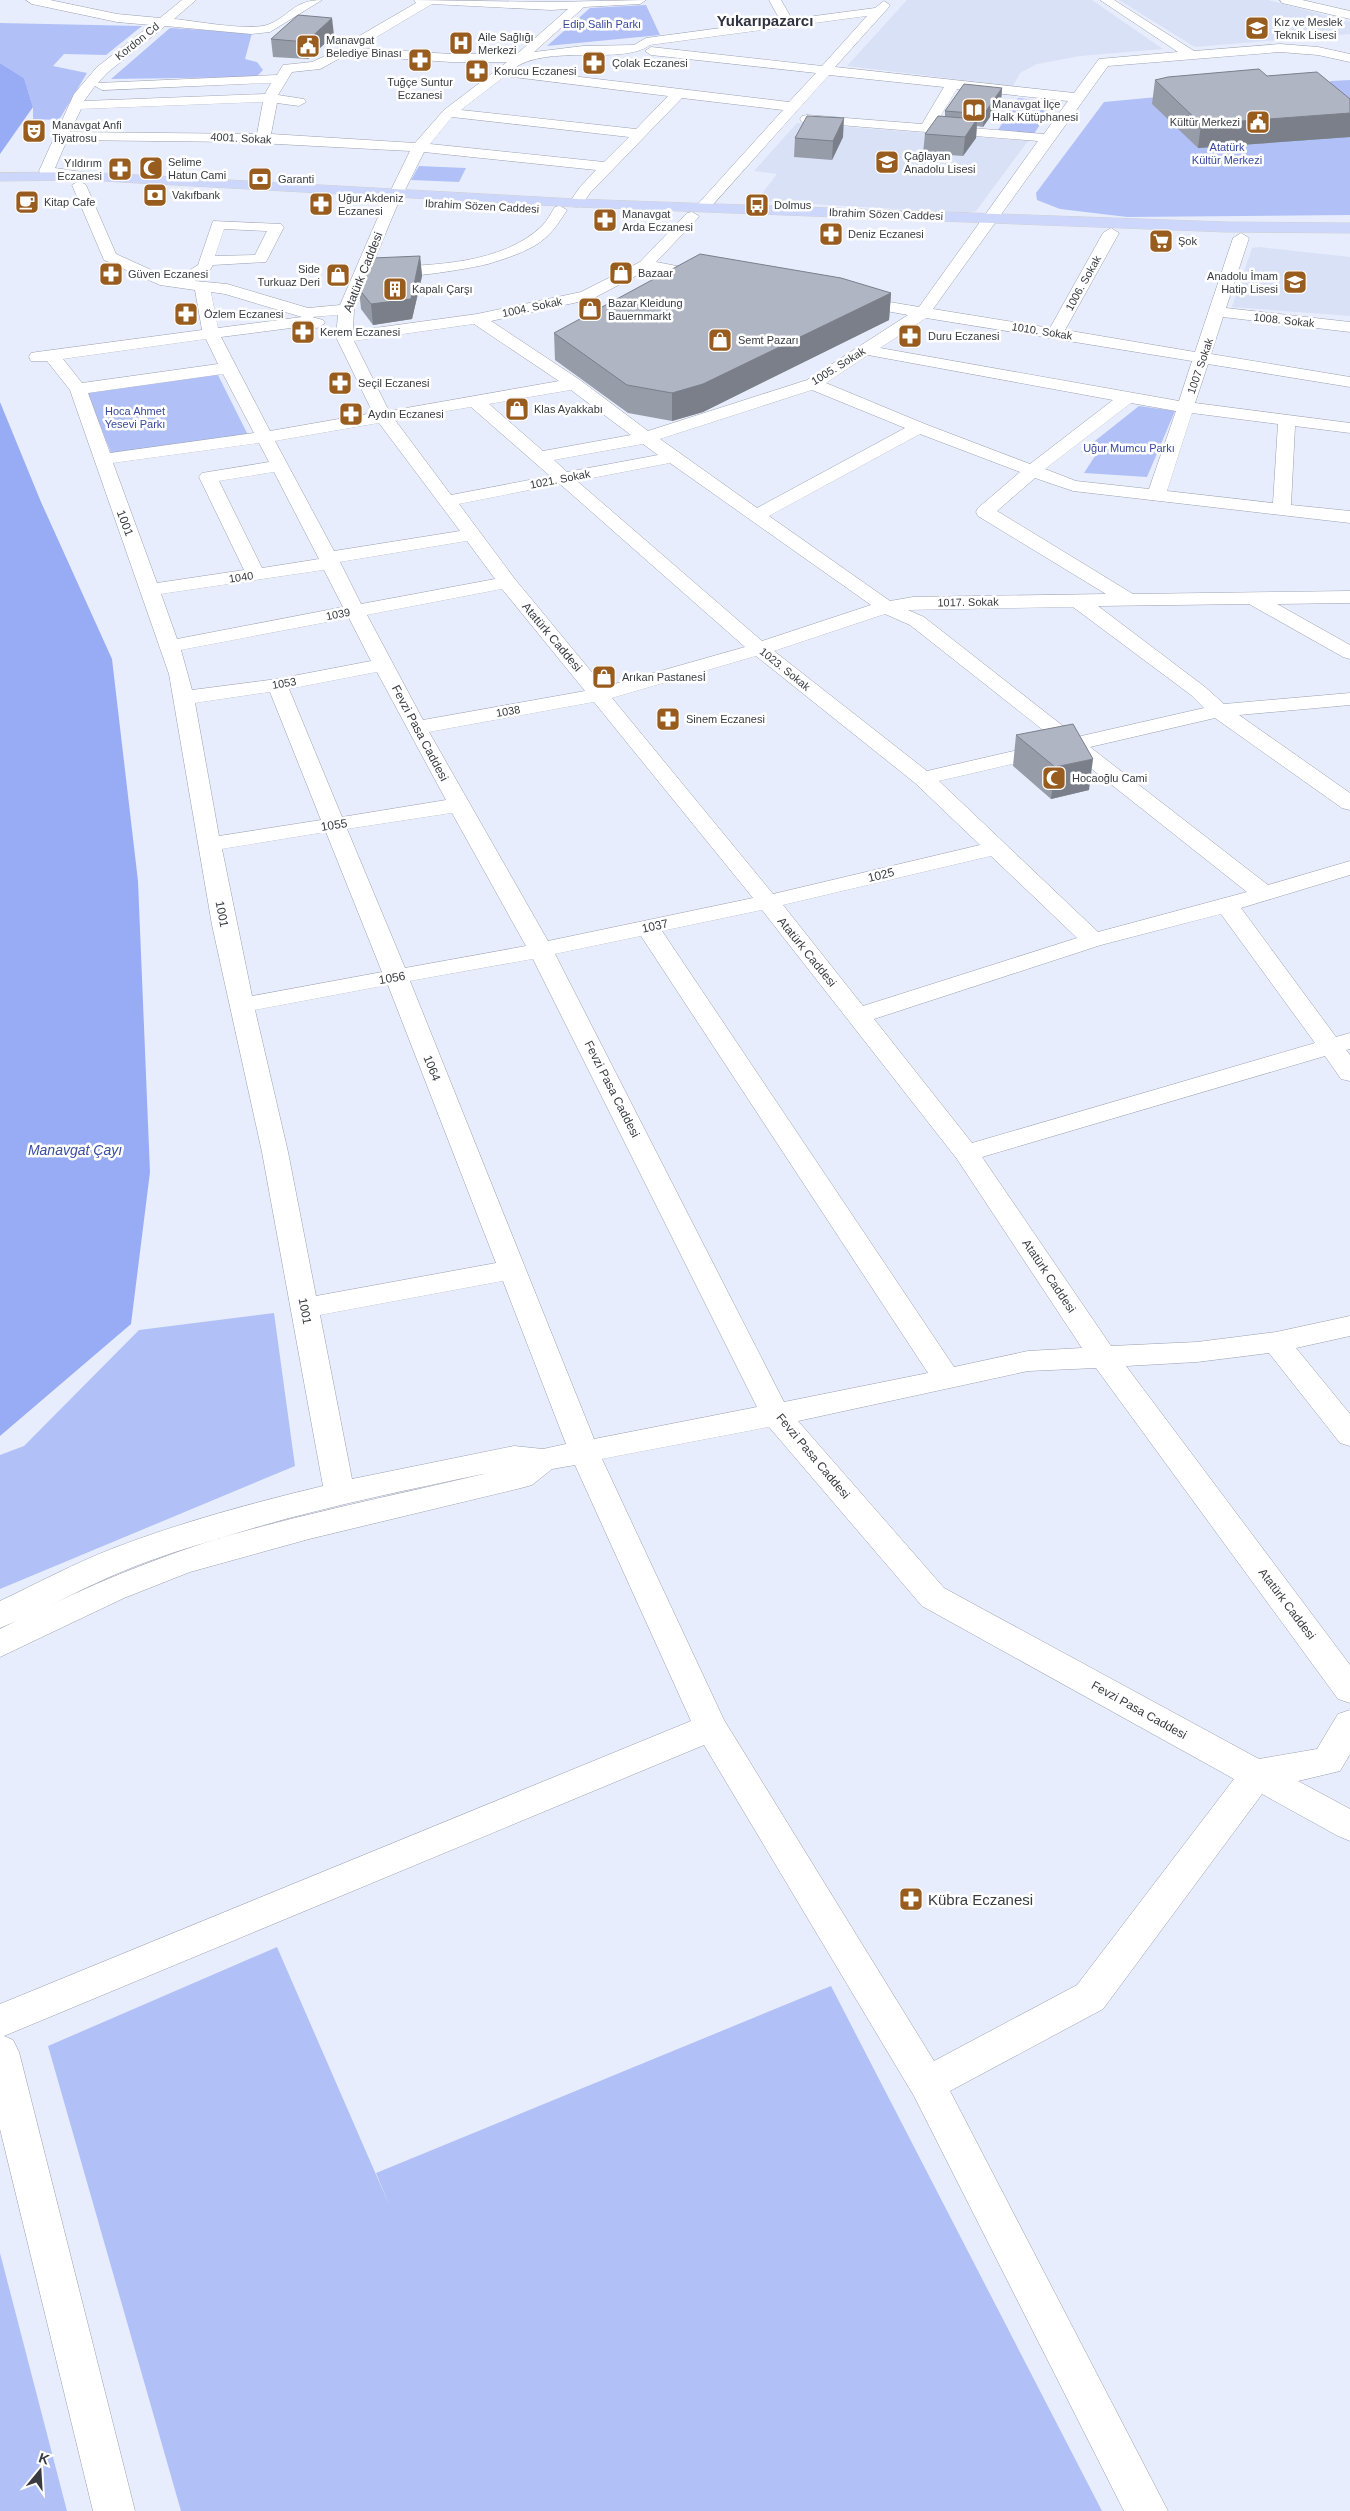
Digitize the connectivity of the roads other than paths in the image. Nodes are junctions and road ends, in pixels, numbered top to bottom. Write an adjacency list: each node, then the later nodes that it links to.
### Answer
1 (32, 0): 13 (street)
2 (72, 0): 13 (street)
3 (190, 0): 17 (street, Kordon Cd)
4 (316, 0): 17 (street)
5 (426, 0): 11 (street); 20 (street)
6 (640, 0): 12 (street)
7 (775, 0): 16 (street)
8 (888, 0): 14 (street, 1004. Sokak)
9 (1106, 0): 22 (street)
10 (1286, 0): 15 (street)
11 (503, 2): 12 (street)
12 (586, 2): 18 (street, Atatürk Caddesi)
13 (55, 6): 17 (street)
14 (878, 11): 16 (street); 26 (street, 1004. Sokak)
15 (1350, 15)
16 (787, 22): 19 (street)
17 (158, 24): 29 (street, Kordon Cd)
18 (532, 47): 21 (street); 23 (street, Atatürk Caddesi)
19 (637, 49): 21 (street); 26 (street)
20 (346, 51): 23 (street); 27 (street)
21 (555, 54): 23 (street)
22 (1191, 54): 24 (street, 1005. Sokak); 32 (street, 1005. Sokak)
23 (520, 58): 25 (street, Atatürk Caddesi)
24 (1350, 58)
25 (502, 72): 30 (street); 37 (street, Atatürk Caddesi)
26 (824, 72): 28 (street); 35 (street, 1004. Sokak)
27 (281, 79): 29 (street); 31 (street)
28 (952, 85): 32 (street); 38 (street)
29 (88, 87): 34 (street, Kordon Cd)
30 (678, 94): 35 (street); 39 (street)
31 (271, 98): 33 (street); 36 (street); 44 (street)
32 (1078, 98): 43 (street, 1005. Sokak)
33 (298, 102)
34 (76, 105): 36 (street); 42 (street, Kordon Cd)
35 (788, 112): 38 (street); 53 (street, 1004. Sokak)
36 (155, 113): 40 (street)
37 (449, 113): 39 (street); 45 (street, Atatürk Caddesi)
38 (926, 129): 43 (street)
39 (641, 134): 47 (street)
40 (145, 135): 41 (street, 4001. Sokak); 42 (street, 4001. Sokak)
41 (191, 135): 44 (street, 4001. Sokak); 46 (street)
42 (62, 136): 49 (street, Kordon Cd)
43 (1048, 138): 54 (street, 1005. Sokak)
44 (263, 139): 45 (street, 4001. Sokak)
45 (419, 147): 47 (street, 4001. Sokak); 50 (street, Atatürk Caddesi)
46 (182, 149)
47 (609, 167): 51 (street)
48 (5, 177): 49 (main road, Ibrahim Sözen Caddesi)
49 (81, 181): 50 (main road, Ibrahim Sözen Caddesi); 64 (street)
50 (394, 197): 51 (main road, Ibrahim Sözen Caddesi); 52 (main road, Ibrahim Sözen Caddesi); 62 (street, Atatürk Caddesi)
51 (576, 203): 53 (main road, Ibrahim Sözen Caddesi)
52 (560, 210): 53 (main road, Ibrahim Sözen Caddesi); 62 (street)
53 (697, 212): 54 (main road, Ibrahim Sözen Caddesi); 61 (street, 1004. Sokak)
54 (987, 223): 55 (main road, Ibrahim Sözen Caddesi); 56 (main road, Ibrahim Sözen Caddesi); 69 (street, 1005. Sokak)
55 (1350, 228)
56 (1111, 233): 57 (main road, Ibrahim Sözen Caddesi); 74 (street, 1006. Sokak)
57 (1241, 238): 58 (main road, Ibrahim Sözen Caddesi); 70 (street, 1007 Sokak)
58 (1340, 243)
59 (238, 260): 60 (street); 60 (street); 66 (street)
60 (206, 261): 64 (street)
61 (645, 265): 63 (street); 71 (street, 1004. Sokak)
62 (361, 273): 68 (street, Atatürk Caddesi)
63 (722, 278)
64 (171, 283): 65 (street)
65 (202, 286): 66 (street); 75 (street, Fevzi Pasa Caddesi)
66 (227, 289): 68 (street)
67 (837, 298): 69 (street, 1010. Sokak)
68 (346, 309): 73 (street, Atatürk Caddesi)
69 (924, 312): 74 (street, 1010. Sokak); 76 (street, 1005. Sokak)
70 (1218, 312): 72 (street, 1008. Sokak); 78 (street, 1007 Sokak)
71 (477, 319): 73 (street, 1004. Sokak); 81 (street)
72 (1350, 327)
73 (344, 332): 75 (street, 1004. Sokak); 87 (street, Atatürk Caddesi)
74 (1055, 333): 78 (street, 1010. Sokak)
75 (211, 334): 77 (street, 1004. Sokak); 79 (street, Fevzi Pasa Caddesi)
76 (866, 350): 82 (street, 1005. Sokak); 84 (street)
77 (42, 356): 83 (street, 1001)
78 (1203, 358): 80 (street, 1010. Sokak); 86 (street, 1007 Sokak)
79 (229, 368): 83 (street); 91 (street, Fevzi Pasa Caddesi)
80 (1350, 382)
81 (574, 384): 85 (street); 92 (street)
82 (812, 384): 89 (street); 92 (street, 1005. Sokak)
83 (78, 388): 95 (street, 1001)
84 (1126, 398): 86 (street); 97 (street)
85 (475, 401): 87 (street); 94 (street, 1023. Sokak)
86 (1186, 407): 88 (street); 99 (street, 1007 Sokak)
87 (384, 417): 91 (street); 100 (street, Atatürk Caddesi)
88 (1286, 420): 90 (street); 101 (street)
89 (919, 428): 97 (street); 102 (street)
90 (1350, 428)
91 (266, 436): 95 (street); 96 (street, Fevzi Pasa Caddesi)
92 (646, 438): 93 (street); 94 (street, 1005. Sokak)
93 (673, 457): 98 (street, 1021. Sokak); 102 (street)
94 (542, 458): 98 (street, 1023. Sokak)
95 (104, 460): 108 (street, 1001)
96 (281, 466): 105 (street, Fevzi Pasa Caddesi); 106 (street)
97 (1032, 471): 99 (street); 110 (street)
98 (564, 478): 100 (street, 1021. Sokak); 116 (street, 1023. Sokak)
99 (1157, 494): 101 (street)
100 (447, 502): 104 (street, Atatürk Caddesi)
101 (1282, 509): 103 (street)
102 (757, 515): 113 (street)
103 (1350, 517)
104 (472, 535): 105 (street, 1040); 107 (street, Atatürk Caddesi)
105 (330, 560): 106 (street, 1040); 114 (street, Fevzi Pasa Caddesi)
106 (254, 574): 108 (street, 1040)
107 (507, 582): 114 (street, 1039); 120 (street, Atatürk Caddesi)
108 (151, 590): 115 (street, 1001)
109 (1350, 597): 112 (street, 1017. Sokak)
110 (1126, 599): 111 (street, 1017. Sokak); 112 (street, 1017. Sokak)
111 (1077, 600): 113 (street, 1017. Sokak); 123 (street)
112 (1256, 600): 117 (street)
113 (886, 607): 116 (street, 1017. Sokak); 125 (street)
114 (356, 611): 115 (street, 1039); 118 (street, Fevzi Pasa Caddesi)
115 (170, 646): 121 (street, 1001)
116 (759, 649): 120 (street, 1017. Sokak); 126 (street, 1023. Sokak)
117 (1350, 653)
118 (384, 665): 119 (street, 1053); 124 (street, Fevzi Pasa Caddesi)
119 (277, 685): 121 (street, 1053); 129 (street, 1064)
120 (600, 695): 124 (street, 1038); 134 (street, Atatürk Caddesi)
121 (183, 698): 130 (street, 1001)
122 (1350, 699): 123 (street)
123 (1219, 711): 125 (street); 127 (street)
124 (416, 728): 128 (street, Fevzi Pasa Caddesi)
125 (1076, 743): 126 (street); 133 (street)
126 (923, 778): 131 (street, 1023. Sokak)
127 (1350, 803)
128 (459, 805): 129 (street, 1055); 138 (street, Fevzi Pasa Caddesi)
129 (334, 825): 130 (street, 1055); 139 (street, 1064)
130 (209, 844): 140 (street, 1001)
131 (995, 848): 134 (street, 1025); 137 (street, 1023. Sokak)
132 (1350, 868): 133 (street)
133 (1263, 893): 135 (street)
134 (768, 902): 136 (street, 1037); 141 (street, Atatürk Caddesi)
135 (1227, 905): 137 (street); 142 (street)
136 (648, 928): 138 (street, 1037); 150 (street)
137 (1093, 940): 141 (street)
138 (541, 950): 139 (street, 1056); 151 (street, Fevzi Pasa Caddesi)
139 (396, 978): 140 (street, 1056); 145 (street, 1064)
140 (242, 1005): 146 (street, 1001)
141 (859, 1016): 144 (street, Atatürk Caddesi)
142 (1340, 1043): 143 (street); 144 (street)
143 (1350, 1073)
144 (966, 1154): 149 (street, Atatürk Caddesi)
145 (512, 1270): 146 (street); 153 (street, 1064)
146 (305, 1308): 155 (street, 1001)
147 (1350, 1326): 148 (street)
148 (1276, 1342): 149 (street); 152 (street)
149 (1104, 1358): 150 (street); 157 (street, Atatürk Caddesi)
150 (946, 1379): 151 (street)
151 (776, 1414): 153 (street); 160 (street, Fevzi Pasa Caddesi)
152 (1350, 1435)
153 (584, 1452): 154 (street); 159 (street, 1064)
154 (544, 1460): 155 (street); 156 (street)
155 (338, 1493): 156 (street)
156 (0, 1622)
157 (1350, 1690)
158 (1350, 1724): 160 (street)
159 (711, 1727): 162 (street); 164 (street, 1064)
160 (1257, 1774): 161 (street, Fevzi Pasa Caddesi); 164 (street)
161 (1350, 1826)
162 (0, 2022)
163 (0, 2052): 165 (street)
164 (927, 2084): 166 (street, 1064)
165 (114, 2511)
166 (1147, 2511)

